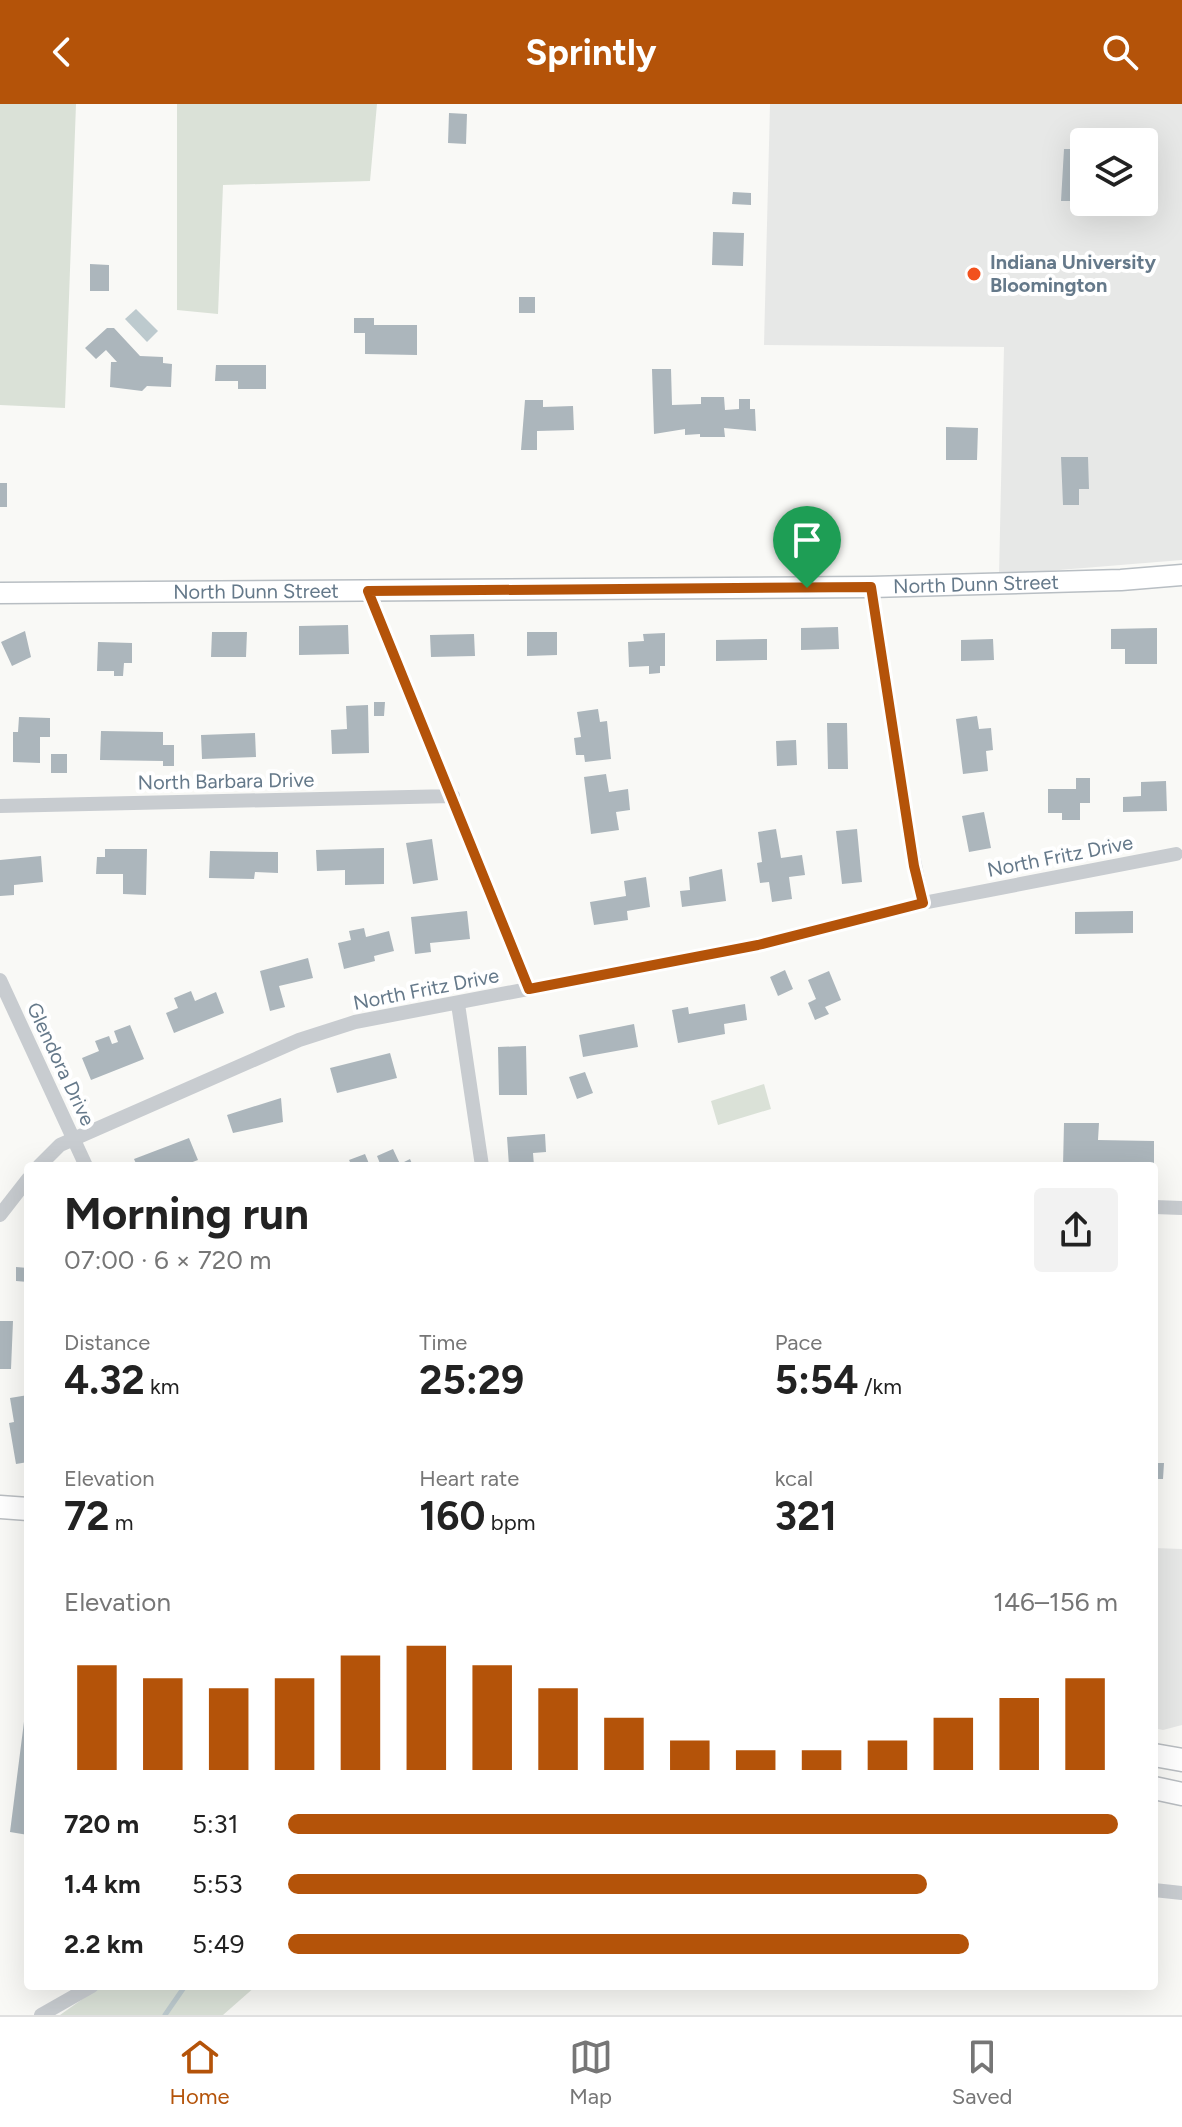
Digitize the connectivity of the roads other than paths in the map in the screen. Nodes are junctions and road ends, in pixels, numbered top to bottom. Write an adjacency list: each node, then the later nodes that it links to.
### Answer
1 (1182, 575): 2 (street, North Dunn Street)
2 (871, 587): 3 (street, North Dunn Street); 8 (street)
3 (368, 591): 4 (street, North Dunn Street); 5 (street)
4 (0, 593)
5 (453, 796): 6 (street, North Barbara Drive); 10 (street)
6 (0, 806)
7 (1176, 854): 8 (street, North Fritz Drive)
8 (923, 903): 10 (street, North Fritz Drive)
9 (0, 980): 12 (street, Glendora Drive)
10 (529, 989): 11 (street, North Fritz Drive)
11 (458, 1004): 12 (street, North Fritz Drive); 15 (street)
12 (74, 1139): 13 (street, North Fritz Drive); 14 (street, Glendora Drive)
13 (42, 1162)
14 (84, 1162)
15 (481, 1162)
16 (24, 1184): 19 (street)
17 (1158, 1207): 18 (street)
18 (1182, 1208)
19 (0, 1215)
20 (0, 1507): 21 (main road)
21 (24, 1509)
22 (1158, 1756): 23 (main road)
23 (1182, 1760)
24 (1158, 1789): 25 (main road)
25 (1182, 1794)
26 (1158, 1890): 27 (street)
27 (1182, 1893)
28 (85, 1990): 29 (street)
29 (41, 2015)

